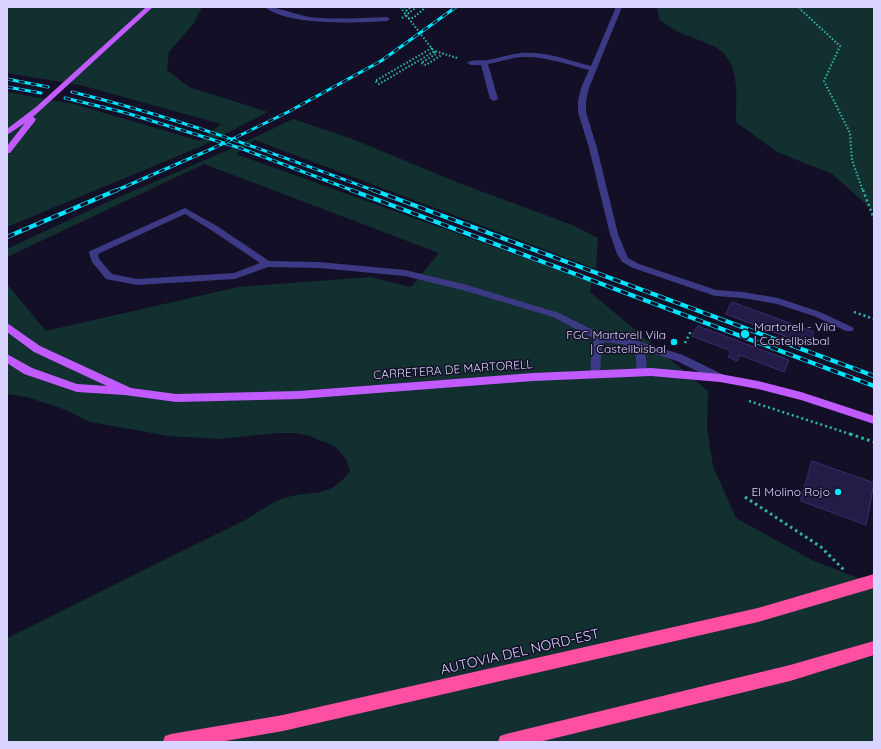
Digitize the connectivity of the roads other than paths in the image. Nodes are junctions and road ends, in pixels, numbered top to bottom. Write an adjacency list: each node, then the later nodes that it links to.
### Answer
1 (150, 7): 9 (main road)
2 (268, 7): 4 (street)
3 (619, 7): 7 (street)
4 (387, 19)
5 (471, 63): 6 (street)
6 (484, 63): 7 (street); 8 (street)
7 (593, 69): 14 (street)
8 (494, 99)
9 (39, 109): 10 (main road); 11 (main road)
10 (7, 133)
11 (7, 151)
12 (267, 264): 12 (street); 15 (street)
13 (7, 326): 21 (main road, CARRETERA DE MARTORELL)
14 (850, 329)
15 (601, 338): 16 (street); 19 (street)
16 (639, 345): 18 (street); 20 (street)
17 (7, 358): 21 (main road)
18 (641, 373): 19 (main road, CARRETERA DE MARTORELL); 20 (main road, CARRETERA DE MARTORELL)
19 (595, 374): 21 (main road, CARRETERA DE MARTORELL)
20 (720, 378): 22 (main road, CARRETERA DE MARTORELL)
21 (130, 392)
22 (874, 420)
23 (874, 581): 25 (highway, AUTOVIA DEL NORD-EST)
24 (874, 648): 26 (highway)
25 (171, 742)
26 (506, 742)

